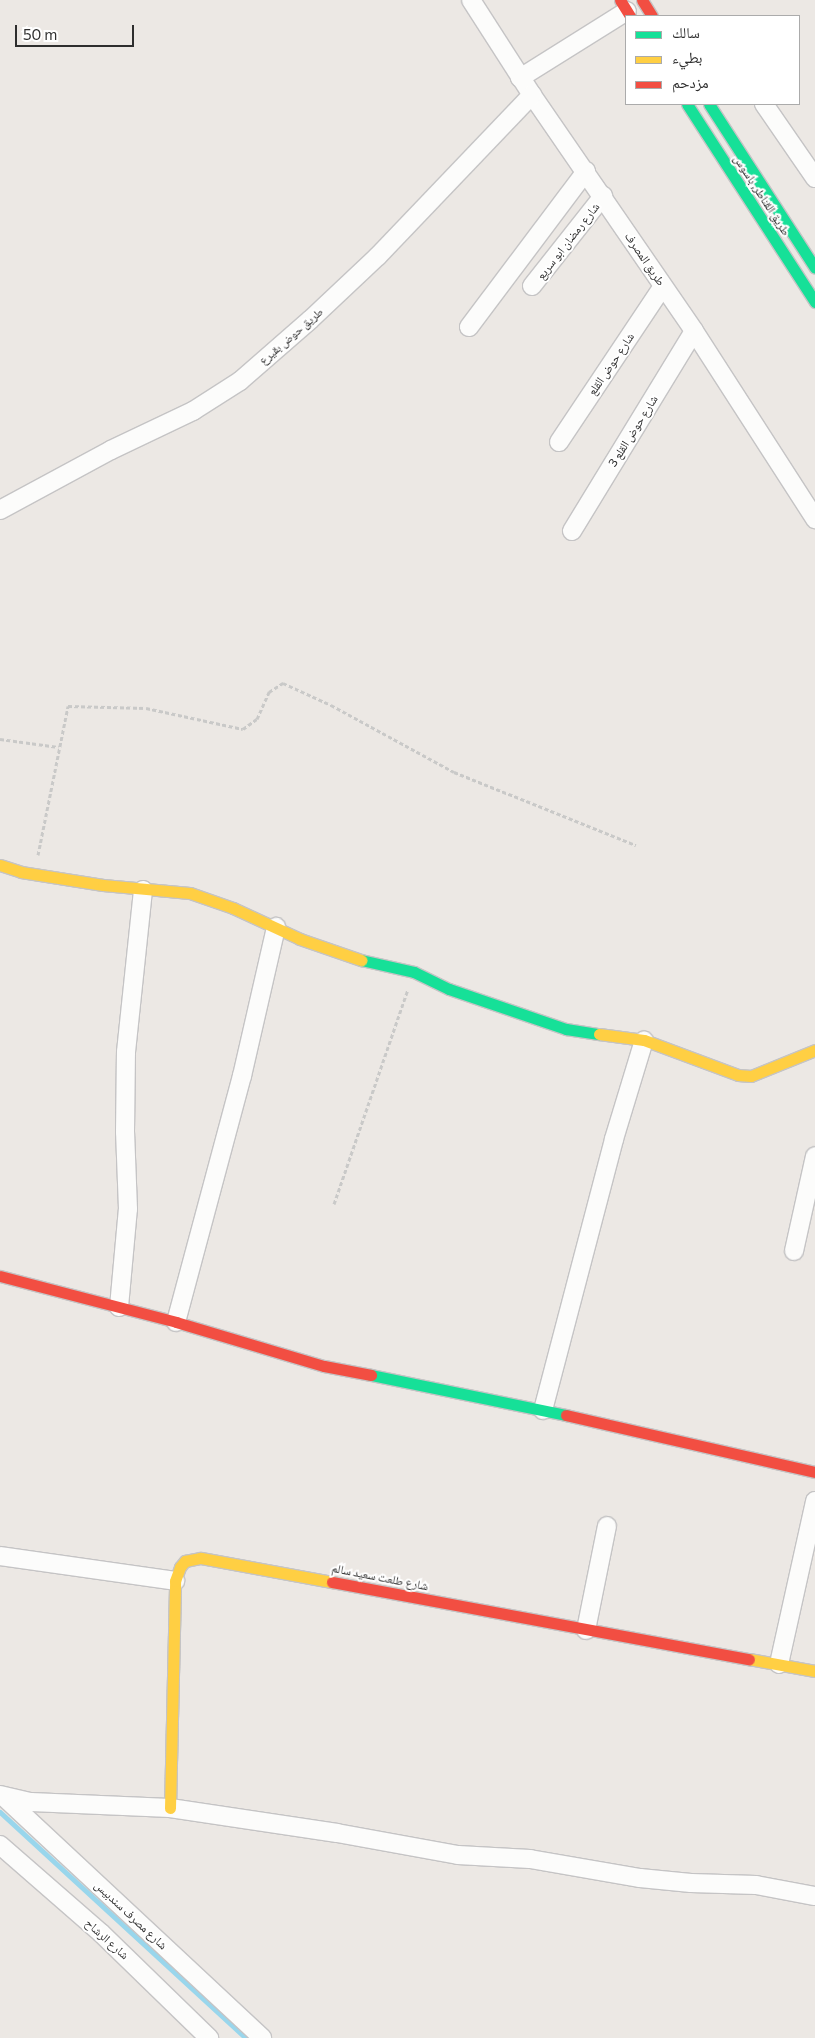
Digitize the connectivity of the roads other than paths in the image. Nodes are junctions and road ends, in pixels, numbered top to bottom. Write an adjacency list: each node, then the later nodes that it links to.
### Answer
1 (471, 0): 5 (street, طريق المصرف)
2 (642, 0): 4 (street)
3 (626, 9): 5 (street)
4 (651, 15)
5 (520, 78): 6 (street, طريق المصرف)
6 (532, 95): 10 (street, طريق المصرف); 20 (street, طريق حوض بقيرع)
7 (688, 105): 16 (street, طريق القناطر, باسوس)
8 (710, 105): 13 (street, طريق القناطر, باسوس)
9 (765, 105): 11 (street)
10 (586, 171): 12 (street, طريق المصرف); 17 (street)
11 (814, 174)
12 (603, 196): 14 (street, شارع رمضان ابو سريع); 15 (street, طريق المصرف)
13 (815, 268)
14 (532, 286)
15 (663, 286): 18 (street, طريق المصرف); 19 (street, شارع حوض القلع)
16 (815, 302)
17 (469, 327)
18 (694, 331): 21 (street, طريق المصرف); 22 (street, شارع حوض القلع 3)
19 (559, 442)
20 (0, 510)
21 (815, 520)
22 (572, 531)
23 (0, 865): 24 (street)
24 (143, 890): 25 (street); 31 (street)
25 (276, 927): 26 (street); 32 (street)
26 (644, 1040): 27 (street); 33 (street)
27 (815, 1050)
28 (815, 1156): 29 (street)
29 (794, 1251)
30 (0, 1276): 31 (street)
31 (119, 1307): 32 (street)
32 (176, 1322): 33 (street)
33 (544, 1410): 34 (street)
34 (815, 1472)
35 (815, 1501): 40 (street)
36 (607, 1526): 39 (street)
37 (0, 1556): 38 (street)
38 (175, 1581): 39 (street, شارع طلعت سعيد سالم); 43 (street)
39 (586, 1630): 40 (street, شارع طلعت سعيد سالم)
40 (779, 1664): 41 (street, شارع طلعت سعيد سالم)
41 (815, 1671)
42 (0, 1794): 43 (street); 47 (street, شارع مصرف سندبيس)
43 (170, 1808): 45 (street)
44 (0, 1845): 46 (street, شارع الرشاح)
45 (815, 1896)
46 (210, 2038)
47 (262, 2038)

